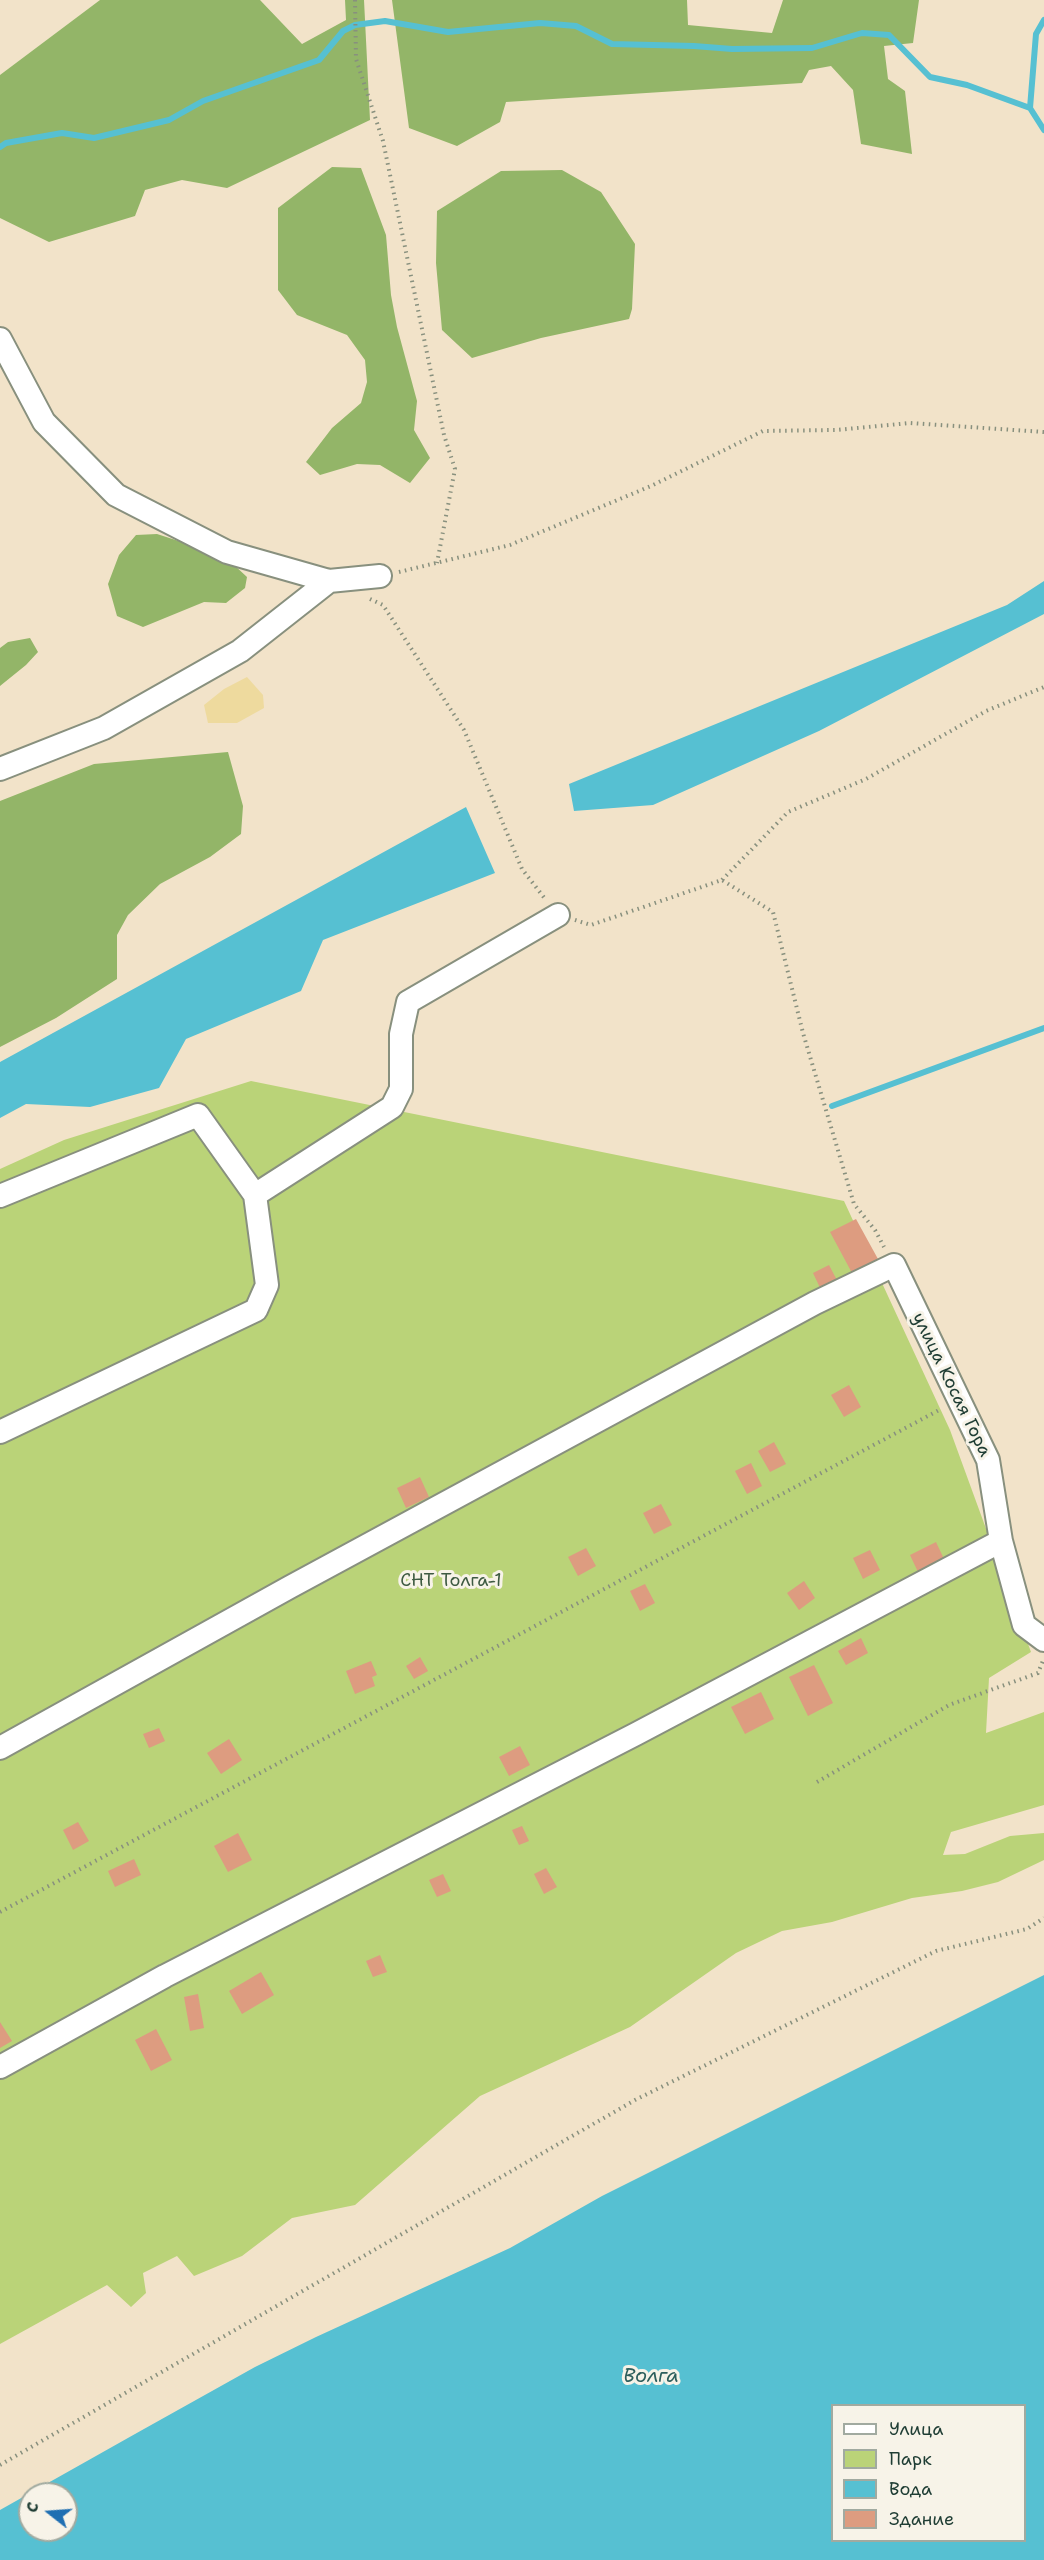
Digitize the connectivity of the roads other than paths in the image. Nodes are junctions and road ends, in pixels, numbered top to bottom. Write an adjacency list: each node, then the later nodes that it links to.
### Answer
1 (0, 339): 3 (street)
2 (380, 576): 3 (street)
3 (329, 581): 4 (street)
4 (0, 769)
5 (558, 915): 6 (street)
6 (255, 1195): 7 (street); 8 (street)
7 (0, 1196)
8 (0, 1432)
9 (1001, 1541): 10 (street, улица Косая Гора); 11 (street, улица Косая Гора); 12 (street)
10 (1044, 1640)
11 (0, 1748)
12 (0, 2067)

